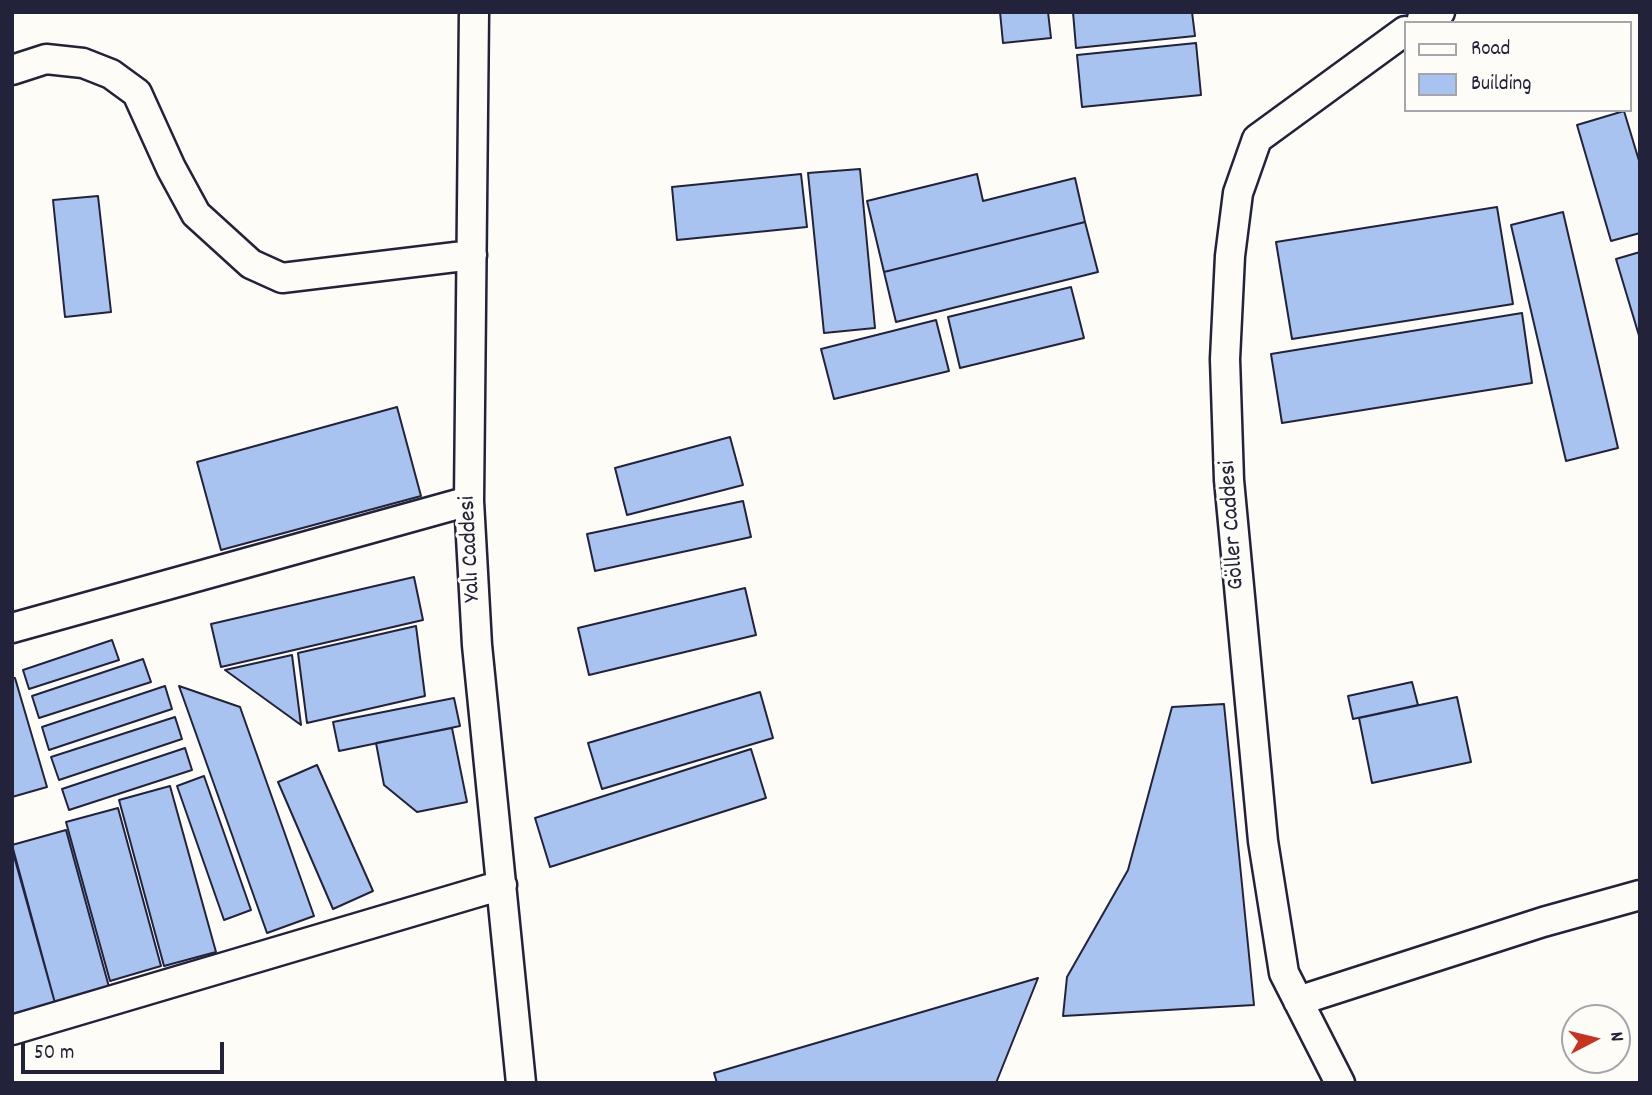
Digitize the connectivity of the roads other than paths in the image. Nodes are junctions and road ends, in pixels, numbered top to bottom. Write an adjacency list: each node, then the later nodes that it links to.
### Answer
1 (474, 12): 4 (street, Yalı Caddesi)
2 (1404, 31): 9 (street, Göller Caddesi)
3 (12, 70): 4 (street)
4 (471, 255): 5 (street, Yalı Caddesi)
5 (469, 500): 6 (street); 7 (street, Yalı Caddesi)
6 (12, 628)
7 (502, 885): 10 (street); 11 (street, Yalı Caddesi)
8 (1640, 895): 9 (street)
9 (1298, 1001): 12 (street, Göller Caddesi)
10 (12, 1030)
11 (521, 1083)
12 (1340, 1083)

